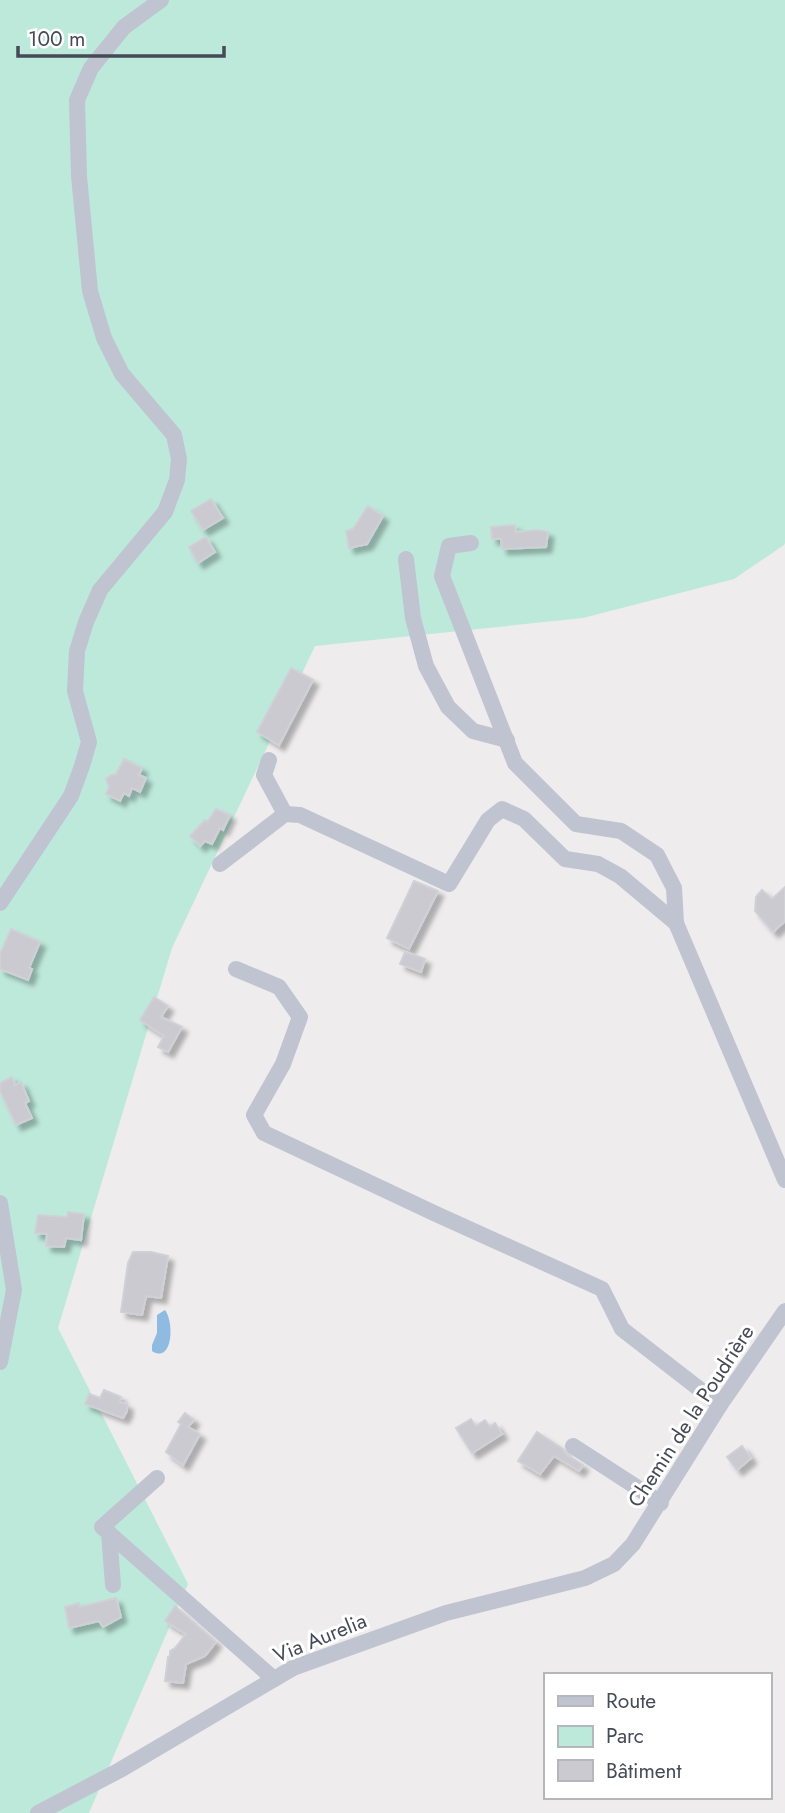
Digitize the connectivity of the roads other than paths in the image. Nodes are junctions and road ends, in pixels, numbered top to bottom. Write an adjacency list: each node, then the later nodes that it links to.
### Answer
1 (161, 0): 8 (street)
2 (471, 543): 4 (street)
3 (406, 559): 4 (street)
4 (506, 740): 9 (street)
5 (269, 760): 6 (street)
6 (285, 814): 7 (street); 9 (street)
7 (220, 864)
8 (0, 903)
9 (676, 923): 11 (street)
10 (236, 969): 15 (street)
11 (785, 1180)
12 (0, 1203): 14 (street)
13 (785, 1311): 15 (street, Chemin de la Poudrière)
14 (0, 1362)
15 (720, 1405): 18 (street, Chemin de la Poudrière)
16 (573, 1446): 18 (street)
17 (157, 1478): 19 (street)
18 (660, 1503): 20 (street, Chemin de la Poudrière)
19 (108, 1534): 21 (street); 22 (street)
20 (634, 1544): 22 (street, Via Aurelia)
21 (113, 1586)
22 (274, 1679): 23 (street, Via Aurelia)
23 (38, 1813)

